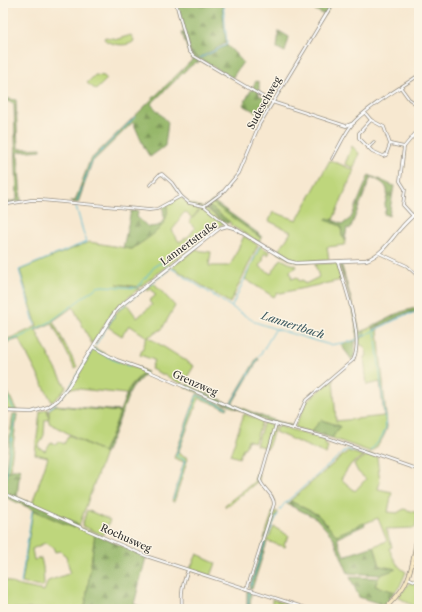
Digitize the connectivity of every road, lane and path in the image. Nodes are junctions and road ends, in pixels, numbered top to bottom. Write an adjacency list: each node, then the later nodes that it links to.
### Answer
1 (176, 3): 6 (street)
2 (333, 3): 6 (street, Sudeschweg)
3 (419, 76): 4 (street)
4 (401, 88): 7 (street); 9 (street)
5 (419, 95): 7 (street)
6 (272, 102): 12 (street); 23 (street, Sudeschweg)
7 (415, 103): 8 (street)
8 (419, 106)
9 (365, 113): 10 (street); 11 (street)
10 (371, 120): 16 (street); 18 (street)
11 (354, 123): 12 (street); 13 (street)
12 (346, 126): 13 (street)
13 (348, 129): 19 (street)
14 (419, 129): 17 (street)
15 (374, 142): 18 (street)
16 (390, 144): 17 (street); 18 (street)
17 (404, 147): 25 (street)
18 (368, 148)
19 (332, 159)
20 (150, 185): 21 (street)
21 (181, 196): 22 (street); 23 (street)
22 (3, 205)
23 (204, 206): 26 (street)
24 (419, 210): 25 (street, Lannertstraße)
25 (413, 216): 27 (street, Lannertstraße)
26 (227, 226): 28 (street, Lannertstraße); 30 (street, Lannertstraße)
27 (379, 253): 28 (street, Lannertstraße); 29 (street)
28 (338, 261): 33 (street)
29 (419, 277)
30 (93, 347): 31 (street, Lannertstraße); 32 (street, Grenzweg)
31 (3, 412)
32 (276, 424): 33 (street, Grenzweg); 40 (street)
33 (293, 429): 34 (street, Grenzweg)
34 (419, 470)
35 (3, 493): 37 (street, Rochusweg)
36 (419, 525): 38 (main road)
37 (188, 570): 40 (street, Rochusweg); 41 (street)
38 (408, 578): 39 (street); 43 (main road)
39 (419, 583)
40 (247, 589): 42 (street, Rochusweg)
41 (182, 609)
42 (309, 609)
43 (385, 609)

